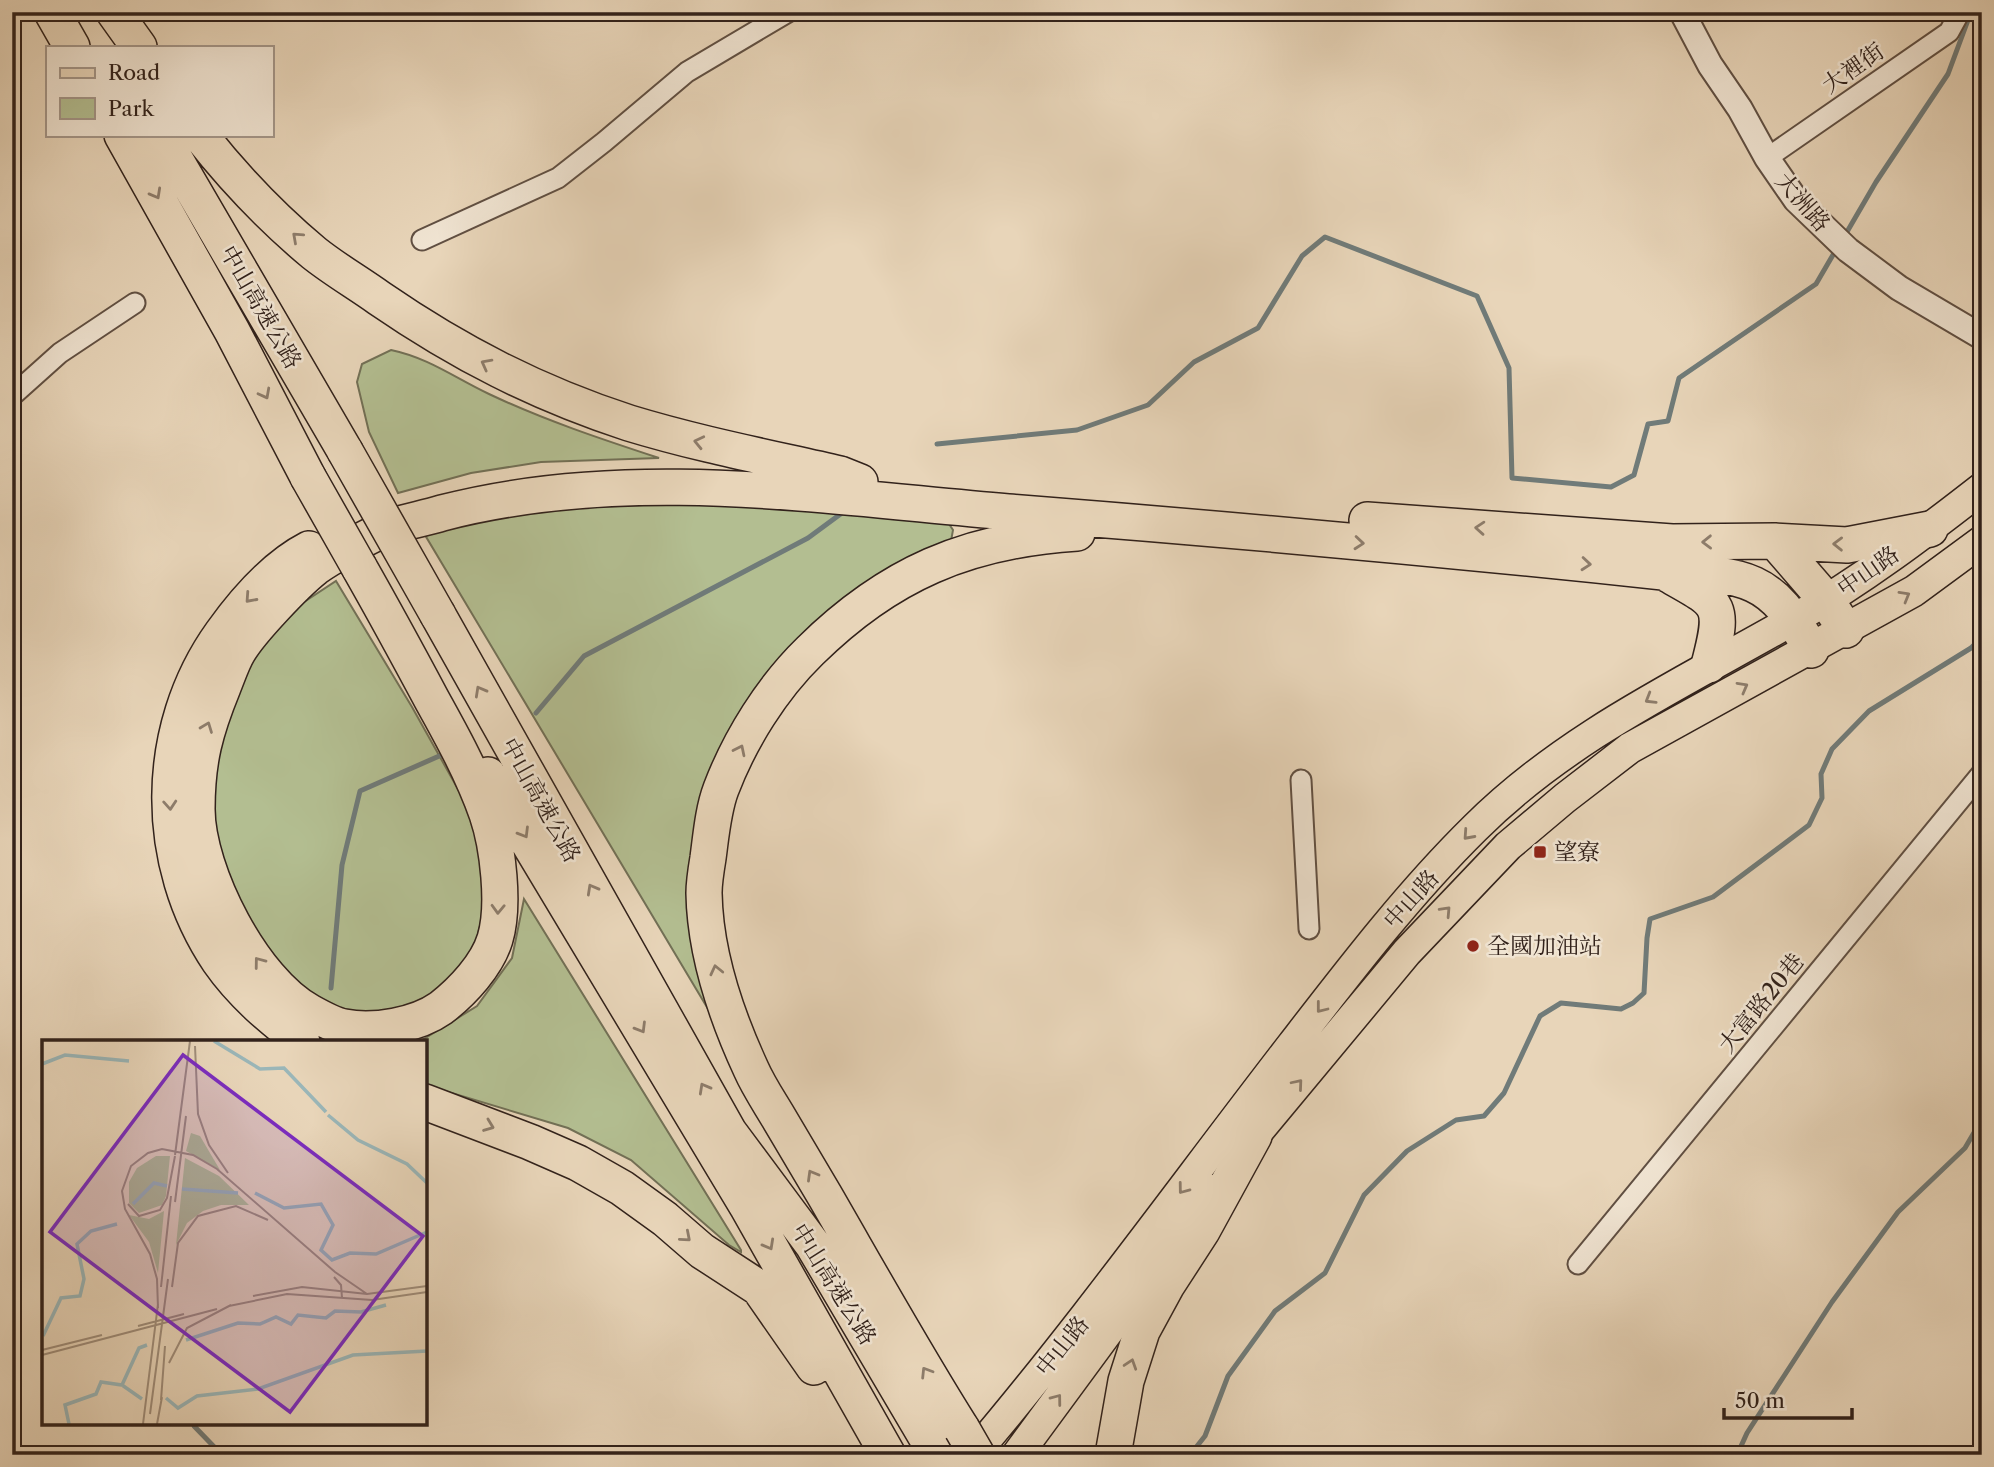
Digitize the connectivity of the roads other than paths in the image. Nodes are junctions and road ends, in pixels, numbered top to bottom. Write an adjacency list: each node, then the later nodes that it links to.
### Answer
1 (52, 12): 7 (highway)
2 (90, 12): 8 (highway)
3 (114, 12): 9 (highway)
4 (788, 12): 14 (street)
5 (1682, 12): 13 (street, 大洲路)
6 (1960, 12): 13 (street, 大裡街)
7 (71, 46)
8 (109, 46)
9 (138, 46)
10 (123, 136): 24 (highway, 中山高速公路, one-way to 24, bridge)
11 (162, 136): 40 (highway, 中山高速公路, one-way to 11, bridge)
12 (201, 136): 18 (highway, one-way to 12)
13 (1766, 158): 16 (street, 大洲路)
14 (422, 240)
15 (135, 303): 17 (street)
16 (1982, 337)
17 (12, 396)
18 (860, 482): 22 (highway, one-way to 18); 34 (highway, one-way to 34)
19 (1982, 488): 21 (main road, 中山路)
20 (1194, 527): 24 (highway, one-way to 20); 25 (highway, one-way to 25); 39 (highway, one-way to 20)
21 (1930, 529): 22 (highway, one-way to 22); 26 (main road, 中山路)
22 (1775, 541): 26 (highway)
23 (1982, 541): 28 (main road, 中山路, one-way to 23)
24 (359, 566): 38 (highway, 中山高速公路, one-way to 38)
25 (1662, 572): 27 (highway); 30 (highway)
26 (1826, 600): 27 (main road, 中山路); 28 (highway)
27 (1795, 619): 29 (highway); 30 (main road, 中山路)
28 (1846, 630): 29 (main road, 中山路)
29 (1811, 650): 36 (main road, 中山路, one-way to 29)
30 (1709, 665): 39 (main road, 中山路, one-way to 39)
31 (1982, 773): 37 (street, 大富路20巷)
32 (1301, 780): 33 (street)
33 (1309, 929)
34 (299, 1040)
35 (427, 1103): 38 (highway, one-way to 38)
36 (1254, 1136): 41 (main road, 中山路, one-way to 36); 42 (highway, one-way to 36)
37 (1578, 1264)
38 (883, 1446)
39 (971, 1446)
40 (937, 1455)
41 (1017, 1455)
42 (1113, 1455)

